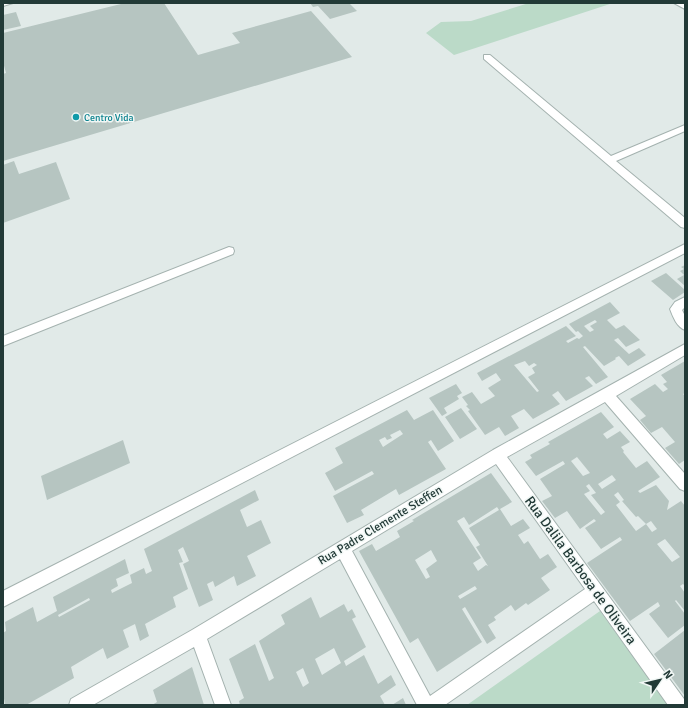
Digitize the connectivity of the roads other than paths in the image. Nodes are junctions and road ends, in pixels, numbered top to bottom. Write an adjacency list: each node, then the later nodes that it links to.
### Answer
1 (9, 3): 3 (street)
2 (678, 3): 4 (street)
3 (3, 4)
4 (685, 7)
5 (487, 57): 7 (street)
6 (685, 128): 7 (street)
7 (610, 160): 8 (street)
8 (685, 224)
9 (685, 248): 20 (street)
10 (229, 251): 13 (street)
11 (681, 306): 12 (street)
12 (685, 325)
13 (3, 341)
14 (685, 349): 15 (street, Rua Padre Clemente Steffen)
15 (607, 394): 16 (street, Rua Padre Clemente Steffen); 17 (street)
16 (498, 455): 18 (street, Rua Padre Clemente Steffen); 19 (street, Rua Dalila Barbosa de Oliveira)
17 (685, 484)
18 (342, 548): 21 (street, Rua Padre Clemente Steffen); 24 (street)
19 (596, 590): 25 (street); 26 (street, Rua Dalila Barbosa de Oliveira)
20 (3, 599)
21 (198, 636): 22 (street, Rua Padre Clemente Steffen); 23 (street)
22 (77, 705)
23 (223, 705)
24 (426, 705)
25 (431, 705)
26 (678, 705)

